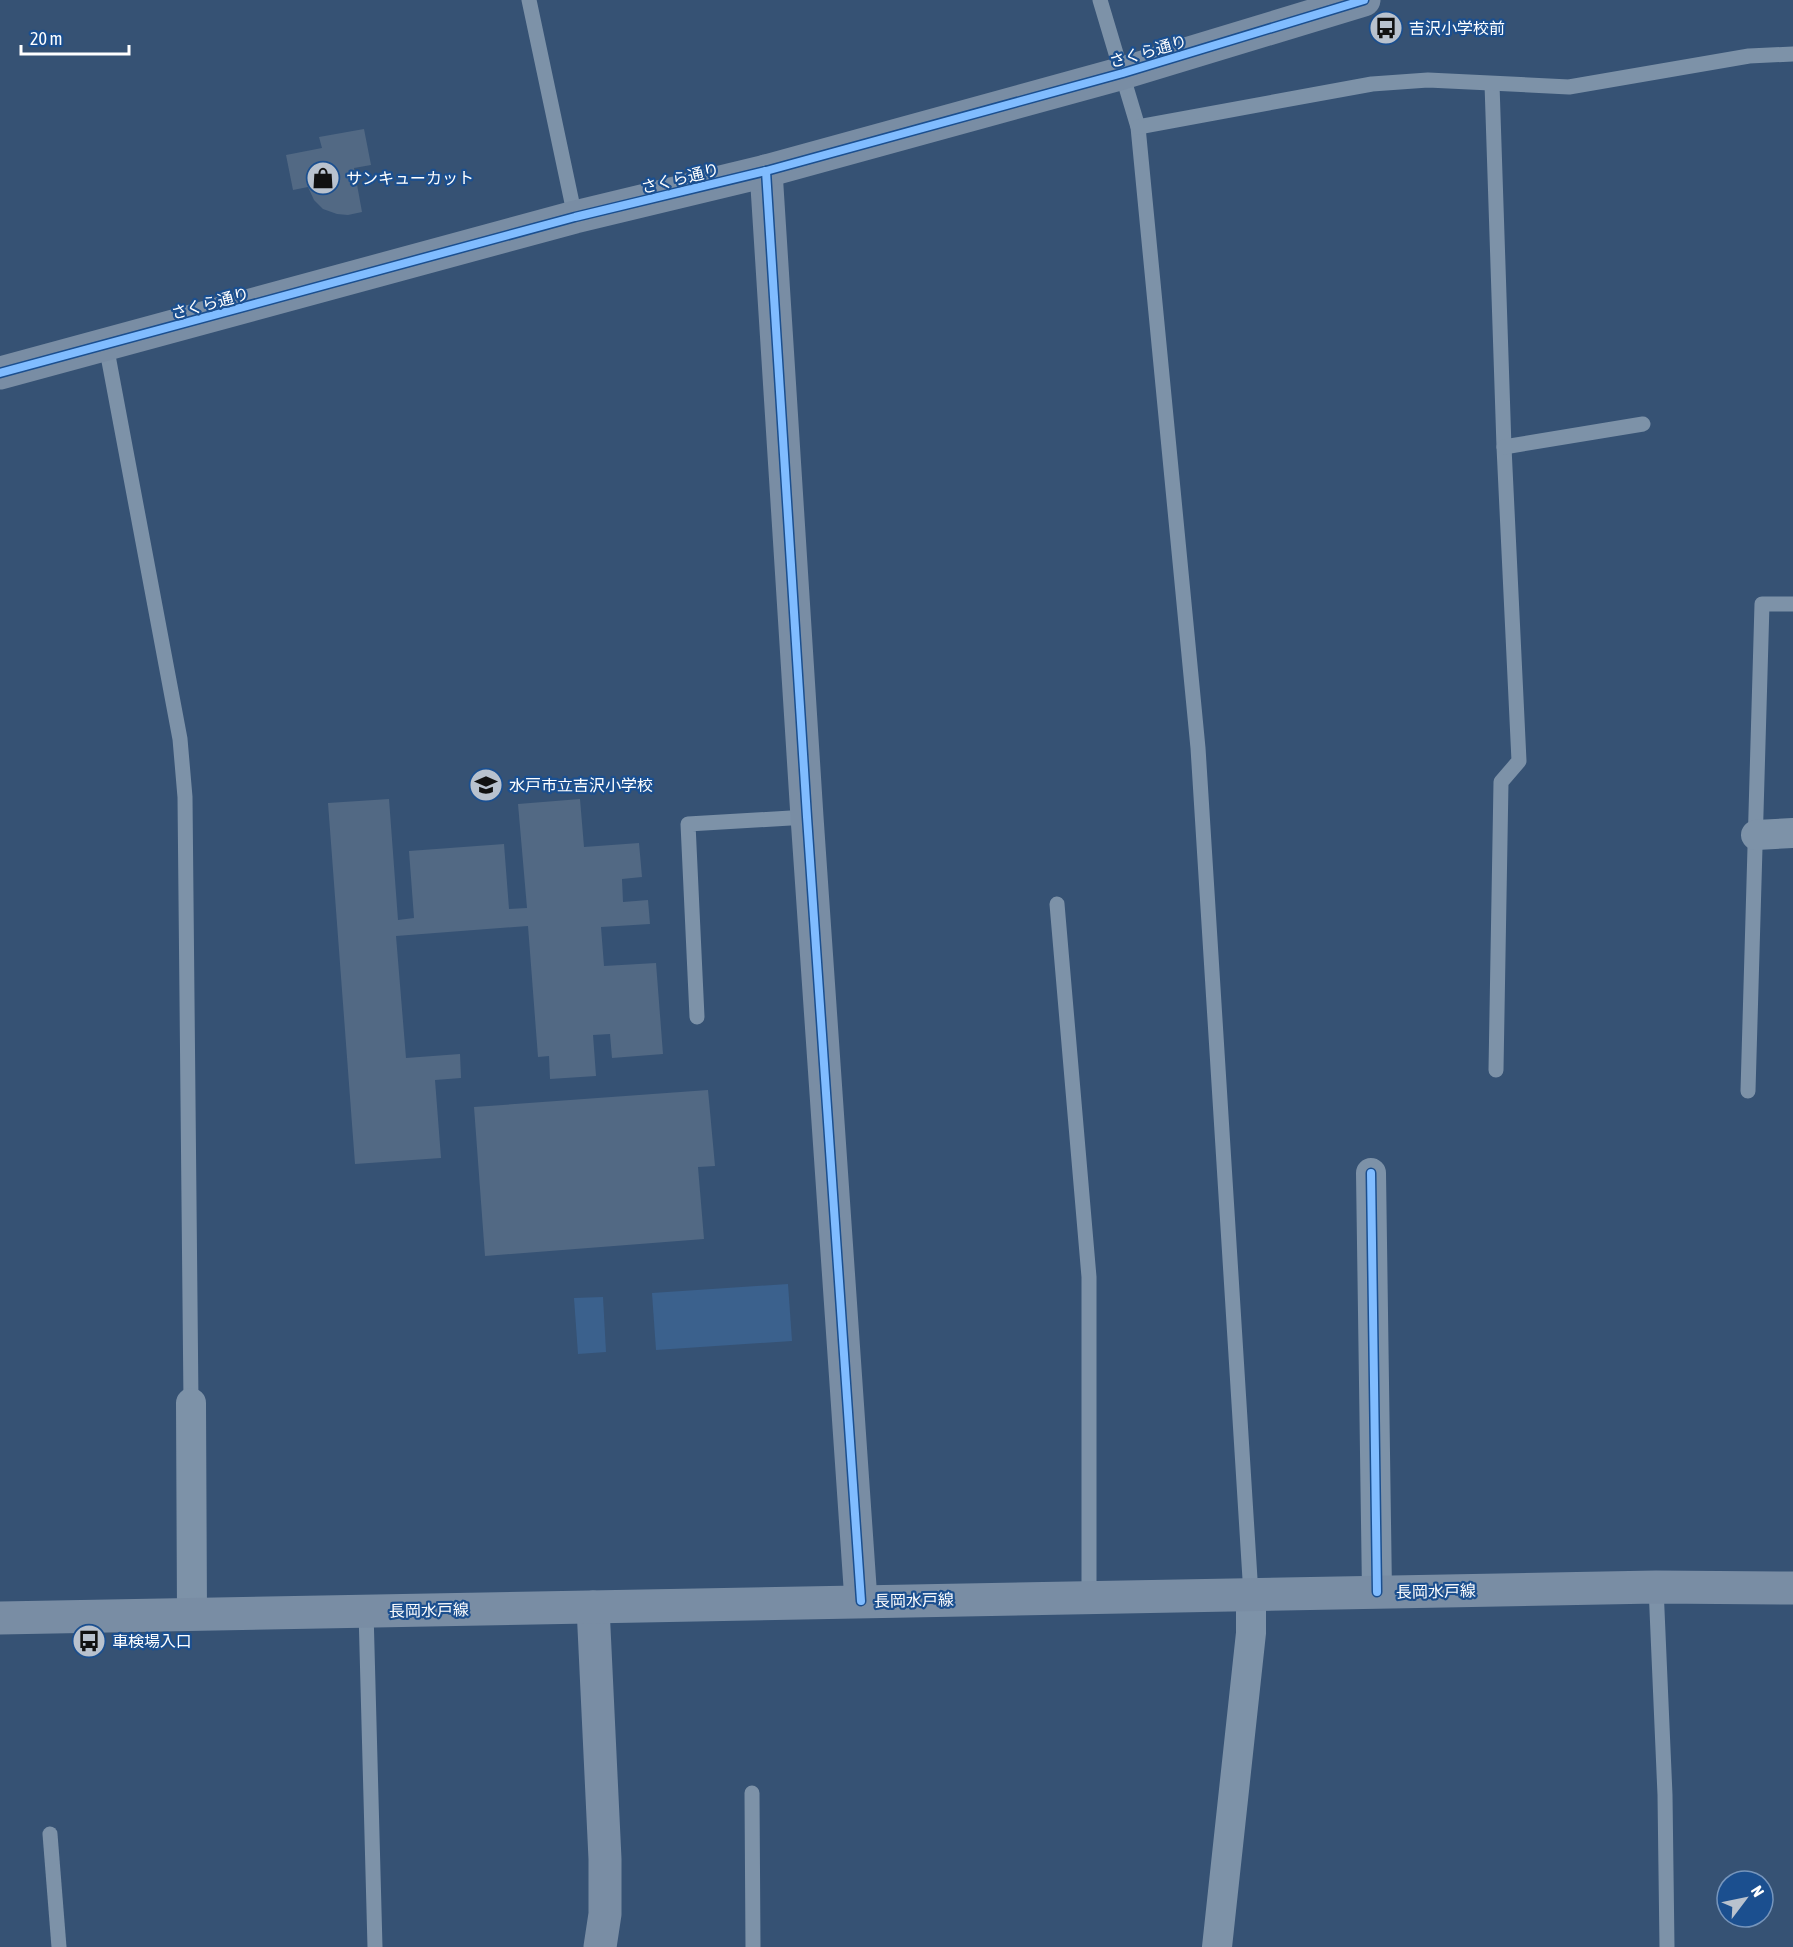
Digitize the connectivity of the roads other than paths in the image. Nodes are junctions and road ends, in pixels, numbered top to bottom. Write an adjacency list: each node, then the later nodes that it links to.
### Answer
1 (529, 0): 9 (lane)
2 (1100, 0): 5 (lane)
3 (1364, 0): 5 (street, さくら通り)
4 (1793, 54): 6 (lane)
5 (1123, 73): 7 (lane); 8 (street, さくら通り)
6 (1492, 84): 7 (lane); 13 (lane)
7 (1138, 127): 27 (lane)
8 (766, 171): 9 (street, さくら通り); 15 (street)
9 (575, 217): 10 (street, さくら通り)
10 (106, 345): 11 (street, さくら通り); 23 (lane)
11 (0, 373)
12 (1643, 424): 13 (lane)
13 (1504, 447): 20 (lane)
14 (1793, 604): 17 (lane)
15 (807, 818): 19 (lane); 29 (street)
16 (1793, 833): 17 (street)
17 (1756, 834): 21 (lane)
18 (1057, 904): 28 (lane)
19 (697, 1017)
20 (1497, 1070)
21 (1748, 1091)
22 (1371, 1173): 26 (street)
23 (190, 1403): 32 (street)
24 (1656, 1587): 25 (street, 長岡水戸線); 26 (street, 長岡水戸線); 41 (lane)
25 (1793, 1588)
26 (1377, 1592): 27 (street, 長岡水戸線)
27 (1251, 1595): 28 (street, 長岡水戸線); 40 (street)
28 (1089, 1597): 29 (street, 長岡水戸線)
29 (861, 1600): 30 (street, 長岡水戸線)
30 (593, 1607): 31 (street, 長岡水戸線); 38 (street)
31 (366, 1611): 32 (street, 長岡水戸線); 37 (lane)
32 (192, 1614): 33 (street, 長岡水戸線)
33 (0, 1618)
34 (752, 1793): 39 (lane)
35 (50, 1834): 36 (lane)
36 (59, 1947)
37 (375, 1947)
38 (600, 1947)
39 (753, 1947)
40 (1217, 1947)
41 (1667, 1947)

